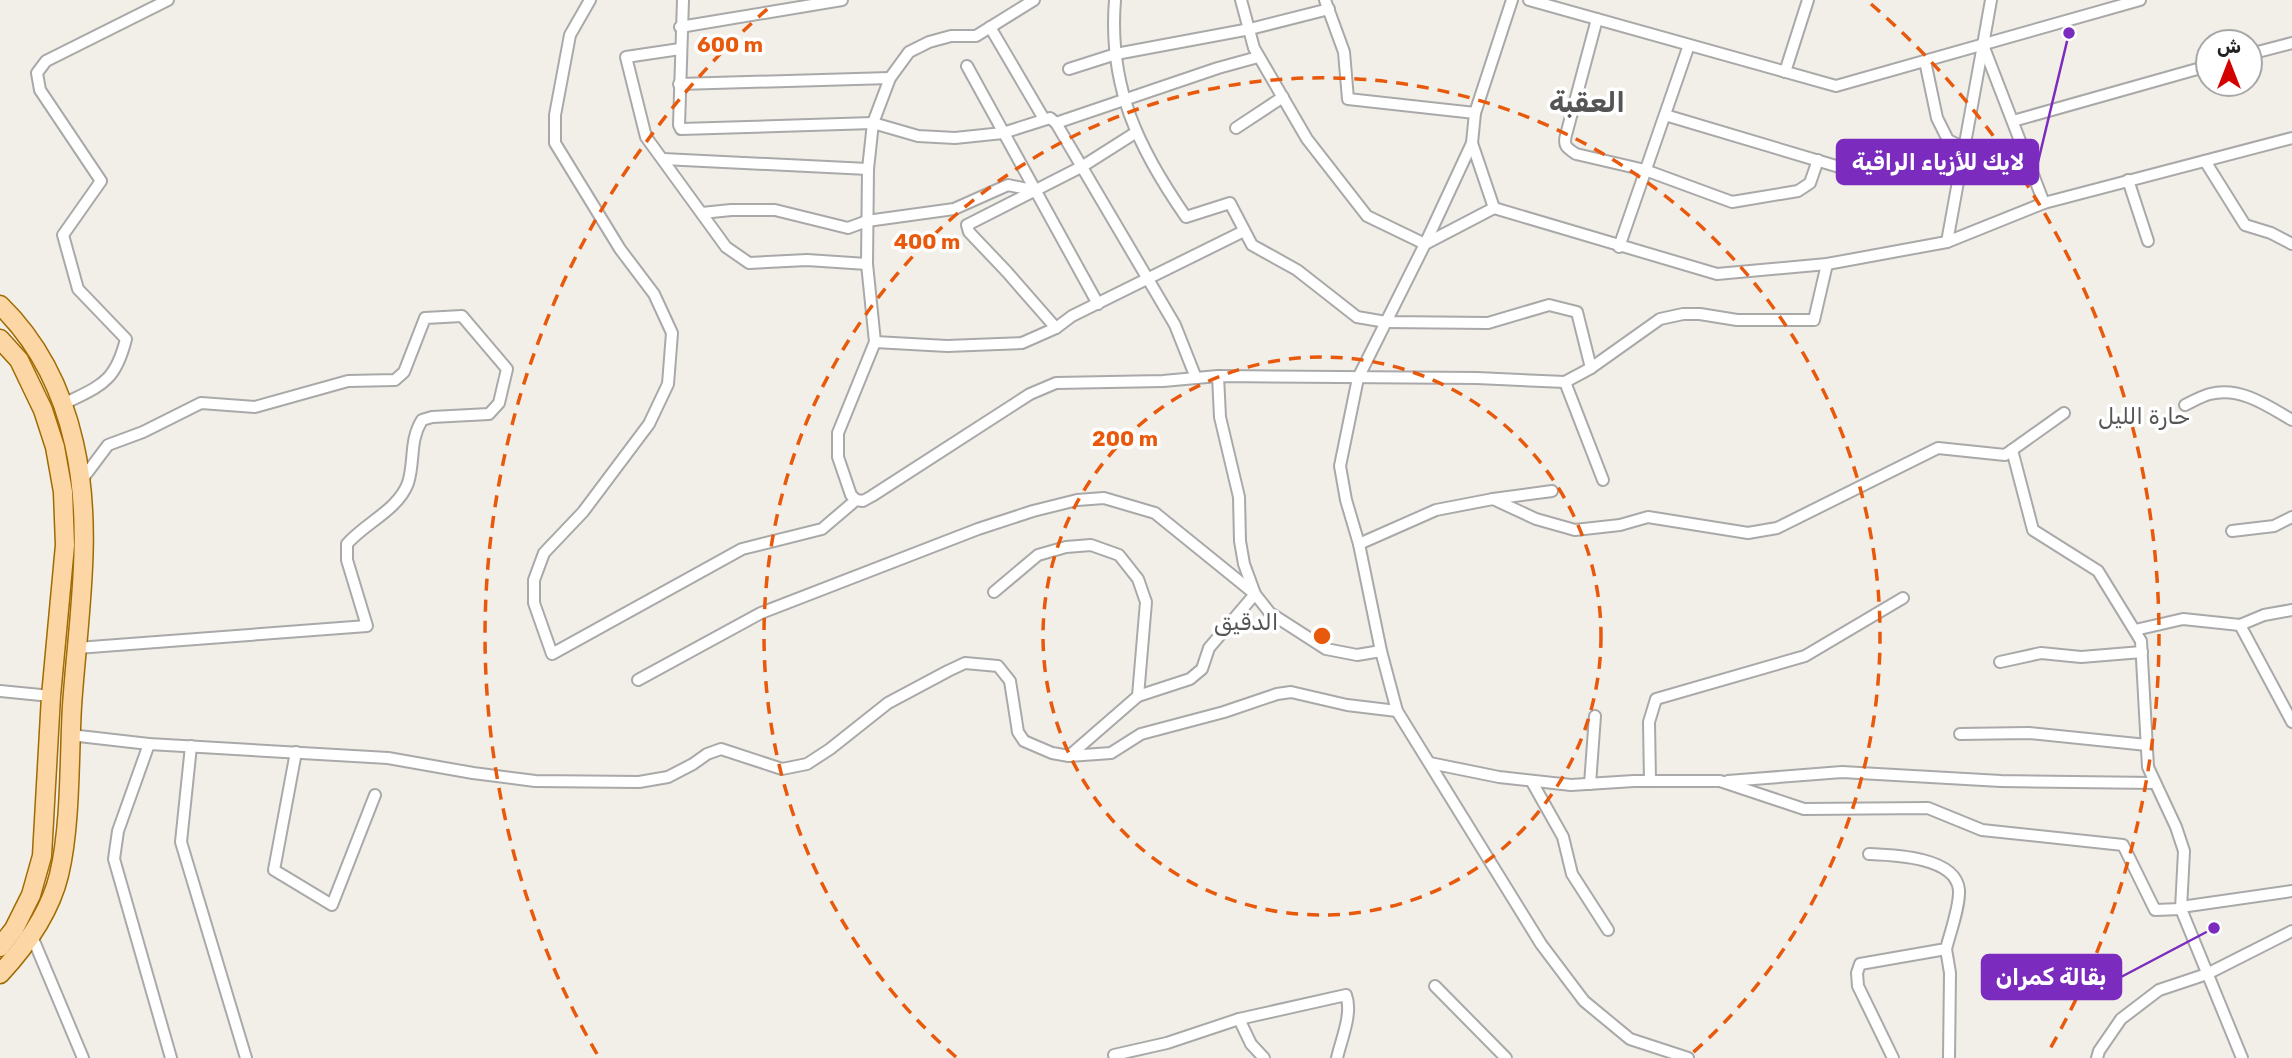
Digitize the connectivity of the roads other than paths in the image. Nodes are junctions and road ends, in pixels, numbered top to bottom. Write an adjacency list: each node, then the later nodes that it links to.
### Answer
1 (168, 0): 78 (street)
2 (590, 0): 87 (street)
3 (683, 0): 15 (street)
4 (842, 0): 15 (street)
5 (1034, 0): 16 (street)
6 (1115, 0): 23 (street)
7 (1241, 0): 17 (street)
8 (1511, 0): 34 (street)
9 (1529, 0): 14 (street)
10 (1808, 0): 29 (street)
11 (1992, 0): 20 (street)
12 (2134, 1): 20 (street)
13 (1327, 4): 17 (street); 34 (street)
14 (1597, 19): 19 (street); 51 (street)
15 (681, 27): 21 (street)
16 (990, 27): 30 (street); 36 (street)
17 (1250, 29): 23 (street); 24 (street)
18 (2292, 43): 22 (street)
19 (1689, 45): 29 (street); 35 (street)
20 (1983, 45): 25 (street); 37 (street); 45 (street)
21 (680, 49): 31 (street); 46 (street)
22 (2264, 50)
23 (1116, 54): 27 (street); 33 (street)
24 (1258, 57): 32 (street); 33 (street)
25 (1926, 61): 29 (street); 45 (street)
26 (967, 66): 41 (street)
27 (1069, 69)
28 (2194, 70): 37 (street)
29 (1786, 72)
30 (890, 78): 31 (street); 38 (street)
31 (680, 84): 38 (street)
32 (1283, 97): 40 (street); 61 (street)
33 (1125, 101): 39 (street); 42 (street)
34 (1475, 113): 44 (street)
35 (1665, 115): 47 (street); 51 (street)
36 (1044, 119): 39 (street); 41 (street)
37 (2013, 121): 54 (street)
38 (873, 123): 41 (street); 50 (street)
39 (1056, 123): 49 (street)
40 (1236, 128)
41 (1003, 133): 53 (street)
42 (1135, 133): 49 (street); 58 (street)
43 (2292, 138): 48 (street)
44 (1472, 143): 55 (street); 61 (street)
45 (1965, 148): 47 (street); 60 (street)
46 (663, 159): 50 (street); 56 (street)
47 (1818, 160): 51 (street)
48 (2205, 161): 52 (street); 62 (street)
49 (1083, 166): 53 (street); 66 (street)
50 (868, 169): 57 (street)
51 (1645, 170): 63 (street)
52 (2128, 180): 54 (street); 59 (street)
53 (1037, 191): 57 (street); 67 (street); 70 (street)
54 (2045, 203): 60 (street)
55 (1494, 208): 61 (street); 63 (street)
56 (702, 213): 57 (street); 64 (street)
57 (867, 221): 64 (street)
58 (1244, 231): 66 (street); 69 (street)
59 (2148, 241)
60 (1947, 242): 65 (street)
61 (1425, 244): 69 (street)
62 (2292, 244)
63 (1619, 247): 65 (street)
64 (867, 264): 72 (street)
65 (1827, 264): 73 (street)
66 (1149, 280): 67 (street); 75 (street)
67 (1098, 304): 70 (street)
68 (0, 305): 78 (main road)
69 (1385, 322): 73 (street); 76 (street)
70 (1056, 328): 72 (street)
71 (0, 339): 103 (main road)
72 (875, 342): 87 (street)
73 (1591, 368): 77 (street)
74 (1217, 376): 75 (street); 76 (street); 92 (street)
75 (1196, 378): 87 (street)
76 (1358, 378): 77 (street); 90 (street)
77 (1565, 382): 84 (street)
78 (64, 404): 83 (main road)
79 (2185, 405): 81 (street)
80 (2064, 413): 82 (street)
81 (2292, 420)
82 (2012, 450): 86 (street); 96 (street)
83 (81, 481): 97 (main road); 97 (street)
84 (1603, 481)
85 (1552, 491): 86 (street)
86 (1493, 499): 90 (street)
87 (856, 500)
88 (2292, 517): 89 (street)
89 (2232, 531)
90 (1359, 544): 98 (street)
91 (994, 592): 104 (street)
92 (1255, 594): 98 (street); 101 (street); 104 (street)
93 (1903, 598): 117 (street)
94 (2292, 610): 95 (street)
95 (2240, 625): 96 (street); 108 (street)
96 (2135, 630): 99 (street)
97 (77, 648): 105 (main road)
98 (1381, 651): 106 (street)
99 (2141, 652): 100 (street); 112 (street)
100 (2000, 662)
101 (638, 680)
102 (0, 691): 103 (street)
103 (51, 696): 105 (main road); 129 (main road)
104 (1138, 696): 115 (street)
105 (73, 698): 110 (main road)
106 (1397, 711): 115 (street); 116 (street)
107 (1595, 716): 121 (street)
108 (2292, 722)
109 (1960, 734): 112 (street)
110 (70, 735): 111 (street); 128 (main road)
111 (149, 744): 113 (street); 137 (street)
112 (2147, 745): 120 (street)
113 (191, 746): 114 (street); 138 (street)
114 (296, 752): 115 (street); 122 (street)
115 (1069, 756)
116 (1430, 763): 119 (street); 142 (street)
117 (1650, 781): 118 (street); 121 (street)
118 (1720, 781): 120 (street); 125 (street)
119 (1532, 782): 121 (street); 126 (street)
120 (2155, 783): 125 (street)
121 (1590, 784)
122 (375, 795)
123 (1869, 854): 130 (street)
124 (2292, 891): 125 (street)
125 (2181, 908): 132 (street)
126 (1608, 930)
127 (2292, 931): 132 (street)
128 (31, 934): 131 (main road); 136 (street)
129 (0, 947)
130 (1946, 949): 143 (street); 144 (street)
131 (0, 974)
132 (2207, 974): 145 (street); 146 (street)
133 (1435, 986): 141 (street)
134 (1238, 1019): 135 (street); 139 (street); 140 (street)
135 (1114, 1055)
136 (83, 1058)
137 (171, 1058)
138 (246, 1058)
139 (1264, 1058)
140 (1337, 1058)
141 (1506, 1058)
142 (1688, 1058)
143 (1894, 1058)
144 (1950, 1058)
145 (2097, 1058)
146 (2242, 1058)

